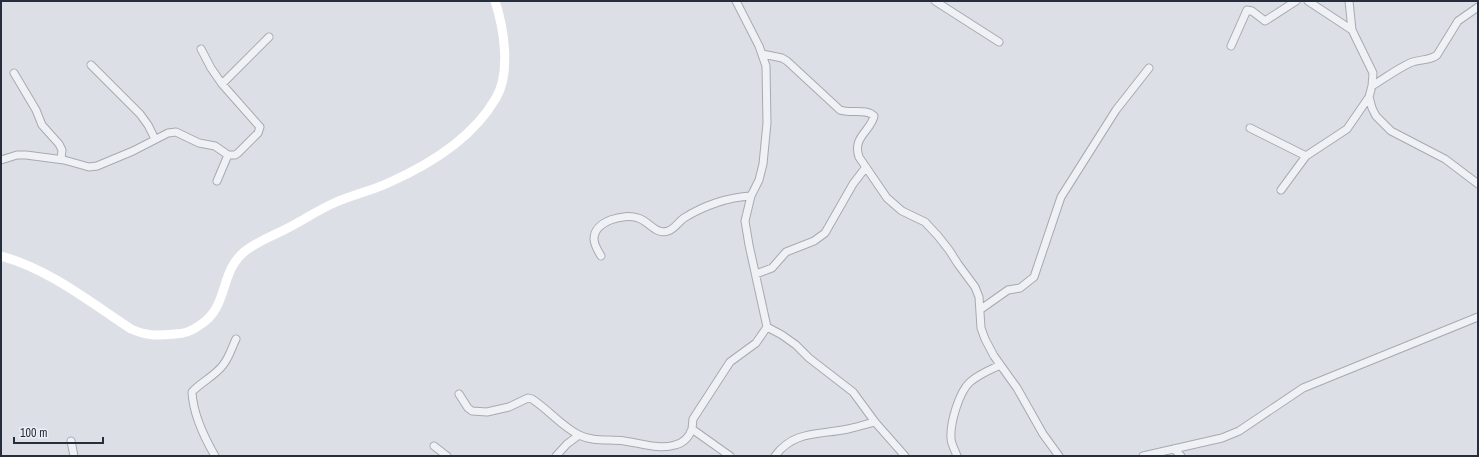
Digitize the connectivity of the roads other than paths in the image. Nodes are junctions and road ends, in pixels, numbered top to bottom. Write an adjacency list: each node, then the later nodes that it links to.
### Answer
1 (495, 1): 31 (main road)
2 (736, 1): 13 (street)
3 (934, 1): 10 (street)
4 (1296, 1): 11 (street)
5 (1308, 1): 8 (street)
6 (1348, 1): 8 (street)
7 (1478, 7): 18 (street)
8 (1352, 30): 18 (street)
9 (269, 37): 17 (street)
10 (999, 42)
11 (1231, 46)
12 (201, 49): 17 (street)
13 (762, 54): 26 (street); 30 (street)
14 (91, 65): 21 (street)
15 (1149, 68): 34 (street)
16 (14, 73): 24 (street)
17 (222, 84): 22 (street)
18 (1372, 86): 19 (street)
19 (1369, 97): 23 (street); 28 (street)
20 (1250, 128): 23 (street)
21 (155, 139): 22 (street); 24 (street)
22 (228, 155): 27 (street)
23 (1306, 156): 29 (street)
24 (61, 159): 25 (street)
25 (1, 160)
26 (866, 167): 33 (street); 34 (street)
27 (217, 181)
28 (1478, 184)
29 (1281, 190)
30 (751, 196): 32 (street); 33 (street)
31 (1, 256)
32 (601, 256)
33 (756, 274): 36 (street)
34 (981, 309): 38 (street)
35 (1478, 318): 45 (street)
36 (767, 327): 40 (street); 41 (street)
37 (236, 340): 47 (street)
38 (1000, 365): 53 (street); 54 (street)
39 (459, 394): 42 (street)
40 (875, 422): 51 (street); 52 (street)
41 (692, 429): 42 (street); 50 (street)
42 (579, 435): 49 (street)
43 (71, 441): 46 (street)
44 (434, 446): 48 (street)
45 (1174, 450): 55 (street); 56 (street)
46 (74, 456)
47 (215, 456)
48 (447, 456)
49 (556, 456)
50 (730, 456)
51 (775, 456)
52 (905, 456)
53 (956, 456)
54 (1059, 456)
55 (1142, 456)
56 (1181, 456)

